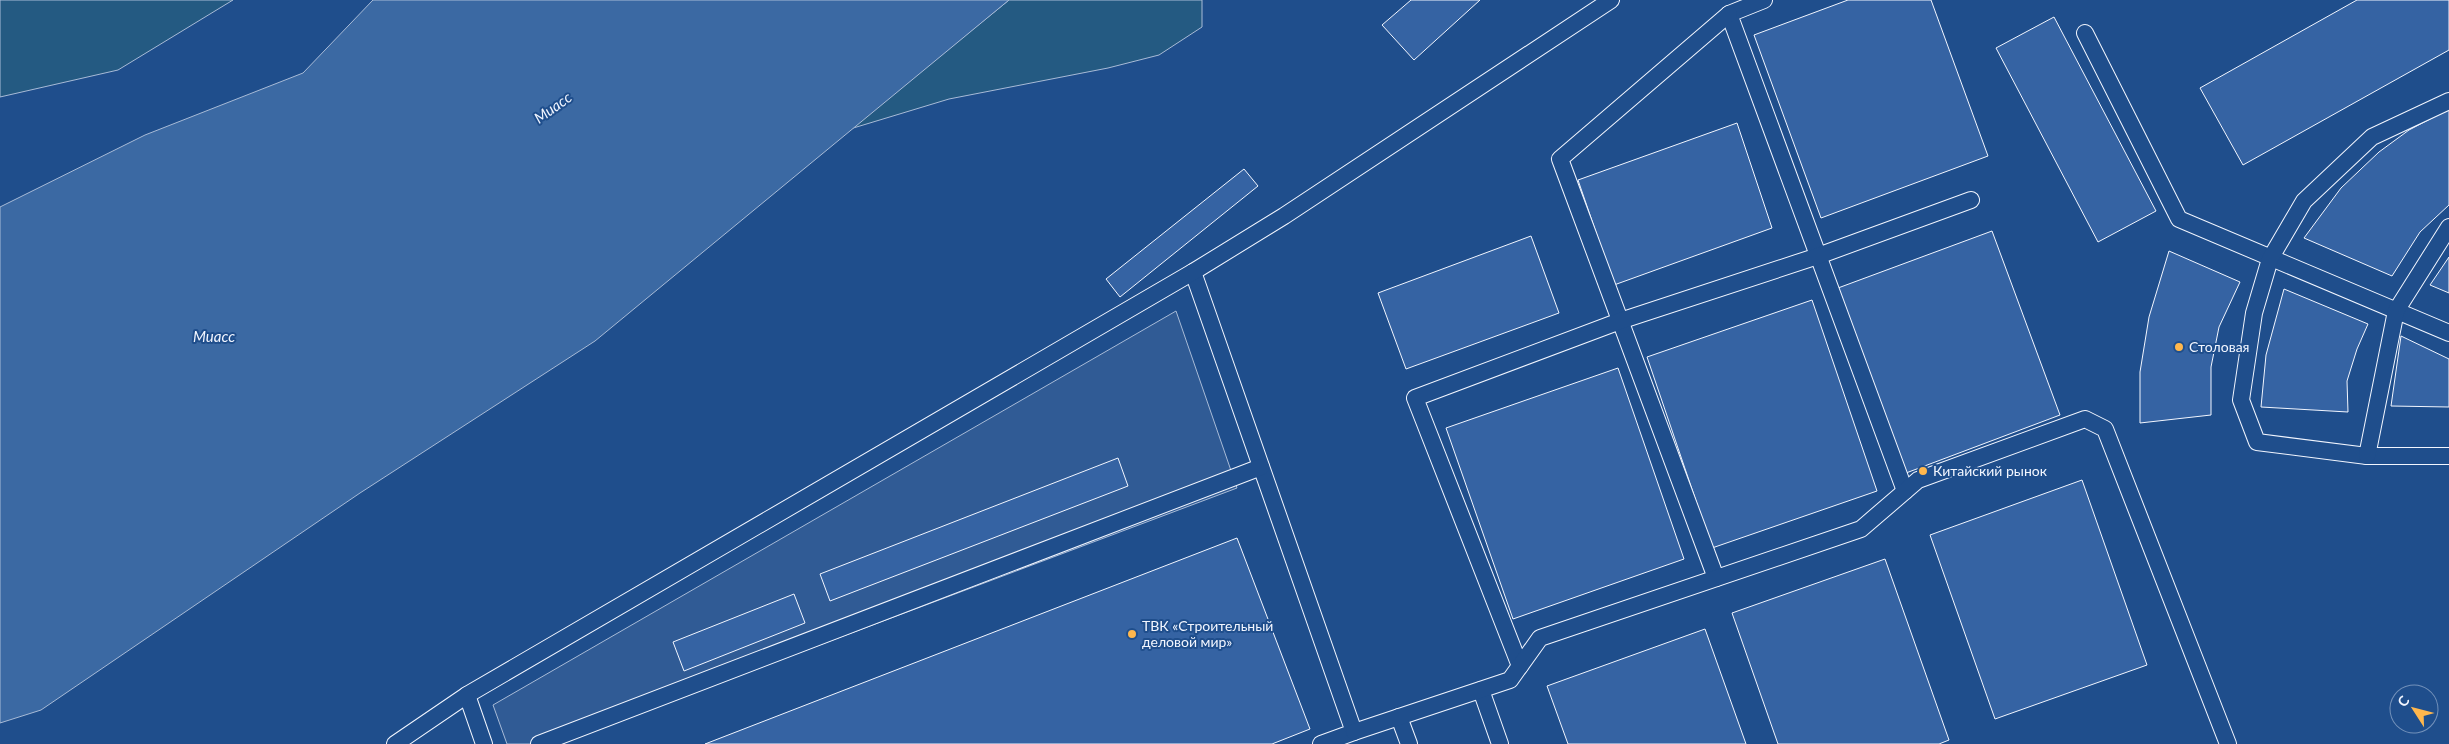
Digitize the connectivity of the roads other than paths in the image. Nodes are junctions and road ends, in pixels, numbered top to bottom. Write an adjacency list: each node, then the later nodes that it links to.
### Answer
1 (1611, 0): 10 (lane)
2 (1764, 0): 3 (lane)
3 (1729, 14): 8 (lane); 12 (lane)
4 (2085, 34): 9 (lane)
5 (2449, 101): 9 (lane)
6 (1970, 200): 8 (lane)
7 (2449, 227): 11 (lane)
8 (1818, 256): 12 (lane); 17 (lane)
9 (2270, 259): 11 (lane); 14 (lane)
10 (1193, 272): 16 (lane); 21 (lane)
11 (2396, 311): 13 (lane); 14 (lane)
12 (1620, 321): 18 (lane); 19 (lane)
13 (2449, 333)
14 (2367, 456): 15 (lane)
15 (2449, 456)
16 (1261, 467): 23 (lane); 26 (lane)
17 (1905, 491): 18 (lane); 30 (lane)
18 (1716, 578): 19 (lane)
19 (1520, 666): 20 (lane)
20 (1481, 690): 22 (lane); 29 (lane)
21 (467, 695): 24 (lane); 25 (lane)
22 (1399, 717): 23 (lane); 28 (lane)
23 (1354, 732): 27 (lane)
24 (395, 744)
25 (484, 744)
26 (539, 744)
27 (1321, 744)
28 (1409, 744)
29 (1500, 744)
30 (2228, 744)

